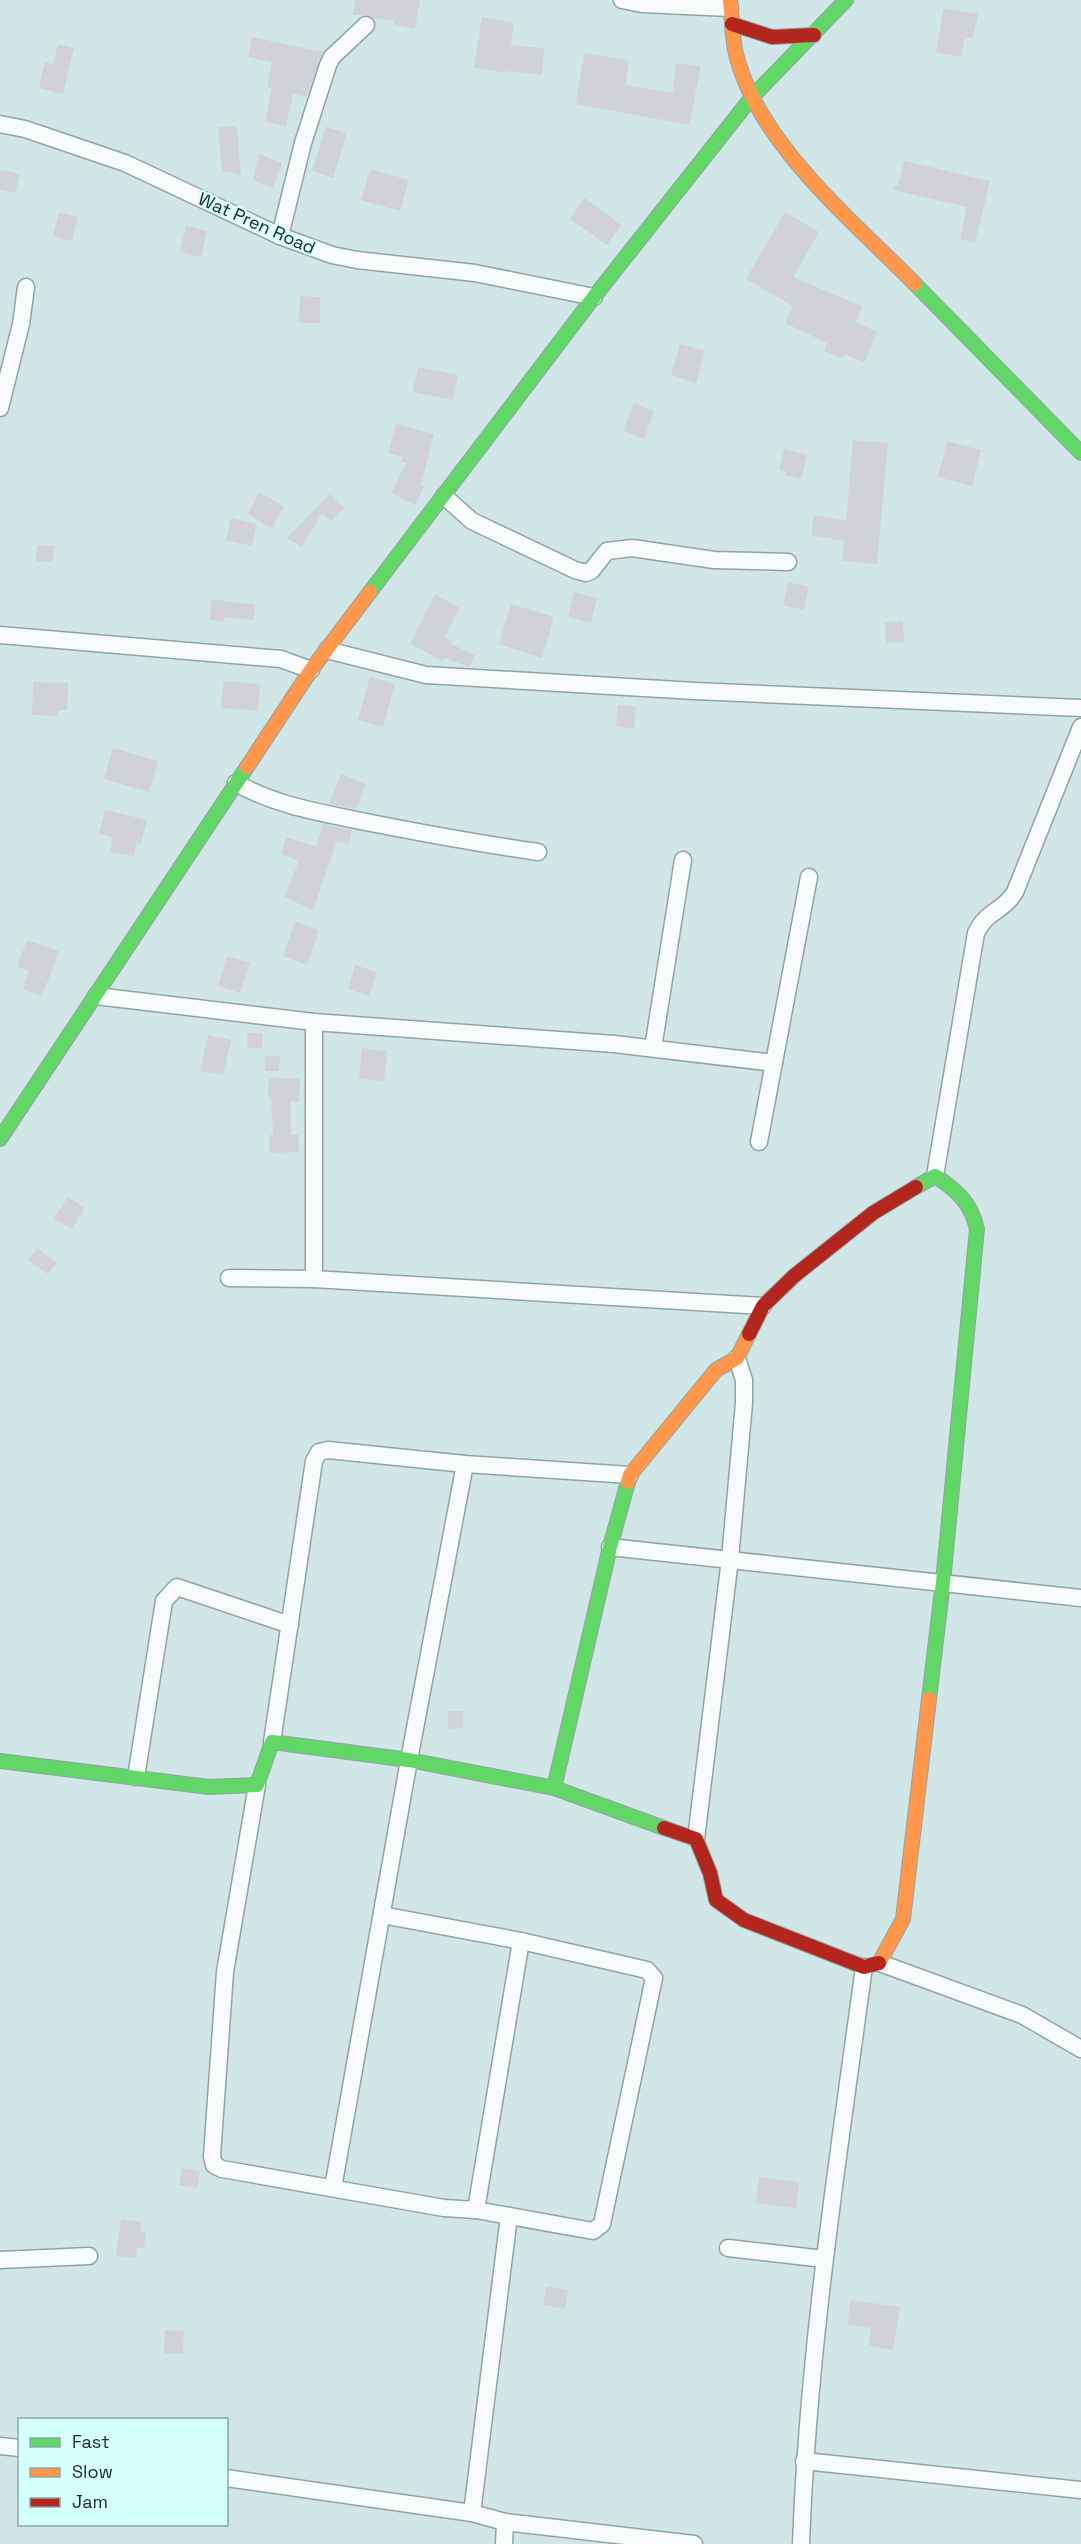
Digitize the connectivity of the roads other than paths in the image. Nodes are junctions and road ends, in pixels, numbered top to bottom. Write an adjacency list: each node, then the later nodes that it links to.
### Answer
1 (622, 0): 3 (street)
2 (846, 0): 5 (main road)
3 (730, 11): 5 (main road); 6 (main road)
4 (366, 25): 8 (street)
5 (814, 35): 6 (main road)
6 (752, 97): 10 (main road); 12 (main road)
7 (0, 124): 8 (street, Wat Pren Road)
8 (280, 237): 10 (street, Wat Pren Road)
9 (26, 286): 11 (street)
10 (594, 297): 13 (main road)
11 (0, 408)
12 (1081, 453)
13 (444, 496): 14 (street); 16 (main road)
14 (788, 562)
15 (0, 635): 17 (street)
16 (327, 650): 17 (main road); 18 (street)
17 (311, 670): 20 (main road)
18 (1081, 708)
19 (1081, 728): 30 (street)
20 (236, 783): 21 (street); 24 (main road)
21 (538, 852)
22 (683, 860): 26 (street)
23 (809, 877): 27 (street)
24 (96, 996): 25 (street); 28 (main road)
25 (314, 1022): 26 (street); 32 (street)
26 (653, 1048): 27 (street)
27 (774, 1063): 29 (street)
28 (0, 1139)
29 (759, 1142)
30 (935, 1176): 33 (main road); 39 (main road)
31 (229, 1278): 32 (street)
32 (314, 1279): 33 (street)
33 (762, 1306): 34 (main road)
34 (737, 1358): 36 (main road); 38 (street)
35 (465, 1464): 36 (street); 41 (street); 43 (street)
36 (630, 1475): 37 (main road)
37 (610, 1547): 38 (street); 47 (main road)
38 (730, 1559): 39 (street); 48 (street)
39 (944, 1582): 40 (street); 51 (main road)
40 (1081, 1598)
41 (290, 1625): 42 (street); 45 (street)
42 (272, 1742): 43 (main road); 46 (main road)
43 (409, 1760): 47 (main road); 49 (street)
44 (0, 1761): 45 (main road)
45 (136, 1778): 46 (main road)
46 (257, 1785): 53 (street)
47 (554, 1788): 48 (main road)
48 (696, 1839): 51 (main road)
49 (382, 1915): 50 (street); 53 (street)
50 (521, 1941): 54 (street); 55 (street)
51 (872, 1965): 52 (street); 58 (street)
52 (1081, 2049)
53 (333, 2188): 54 (street)
54 (476, 2210): 55 (street)
55 (509, 2216): 65 (street)
56 (729, 2248): 58 (street)
57 (89, 2256): 59 (street)
58 (824, 2259): 62 (street)
59 (0, 2260)
60 (0, 2446): 61 (street)
61 (18, 2448)
62 (804, 2461): 64 (street); 69 (street)
63 (228, 2478): 65 (street)
64 (1081, 2490)
65 (472, 2513): 66 (street)
66 (505, 2522): 67 (street); 68 (street)
67 (504, 2544)
68 (694, 2544)
69 (801, 2544)

